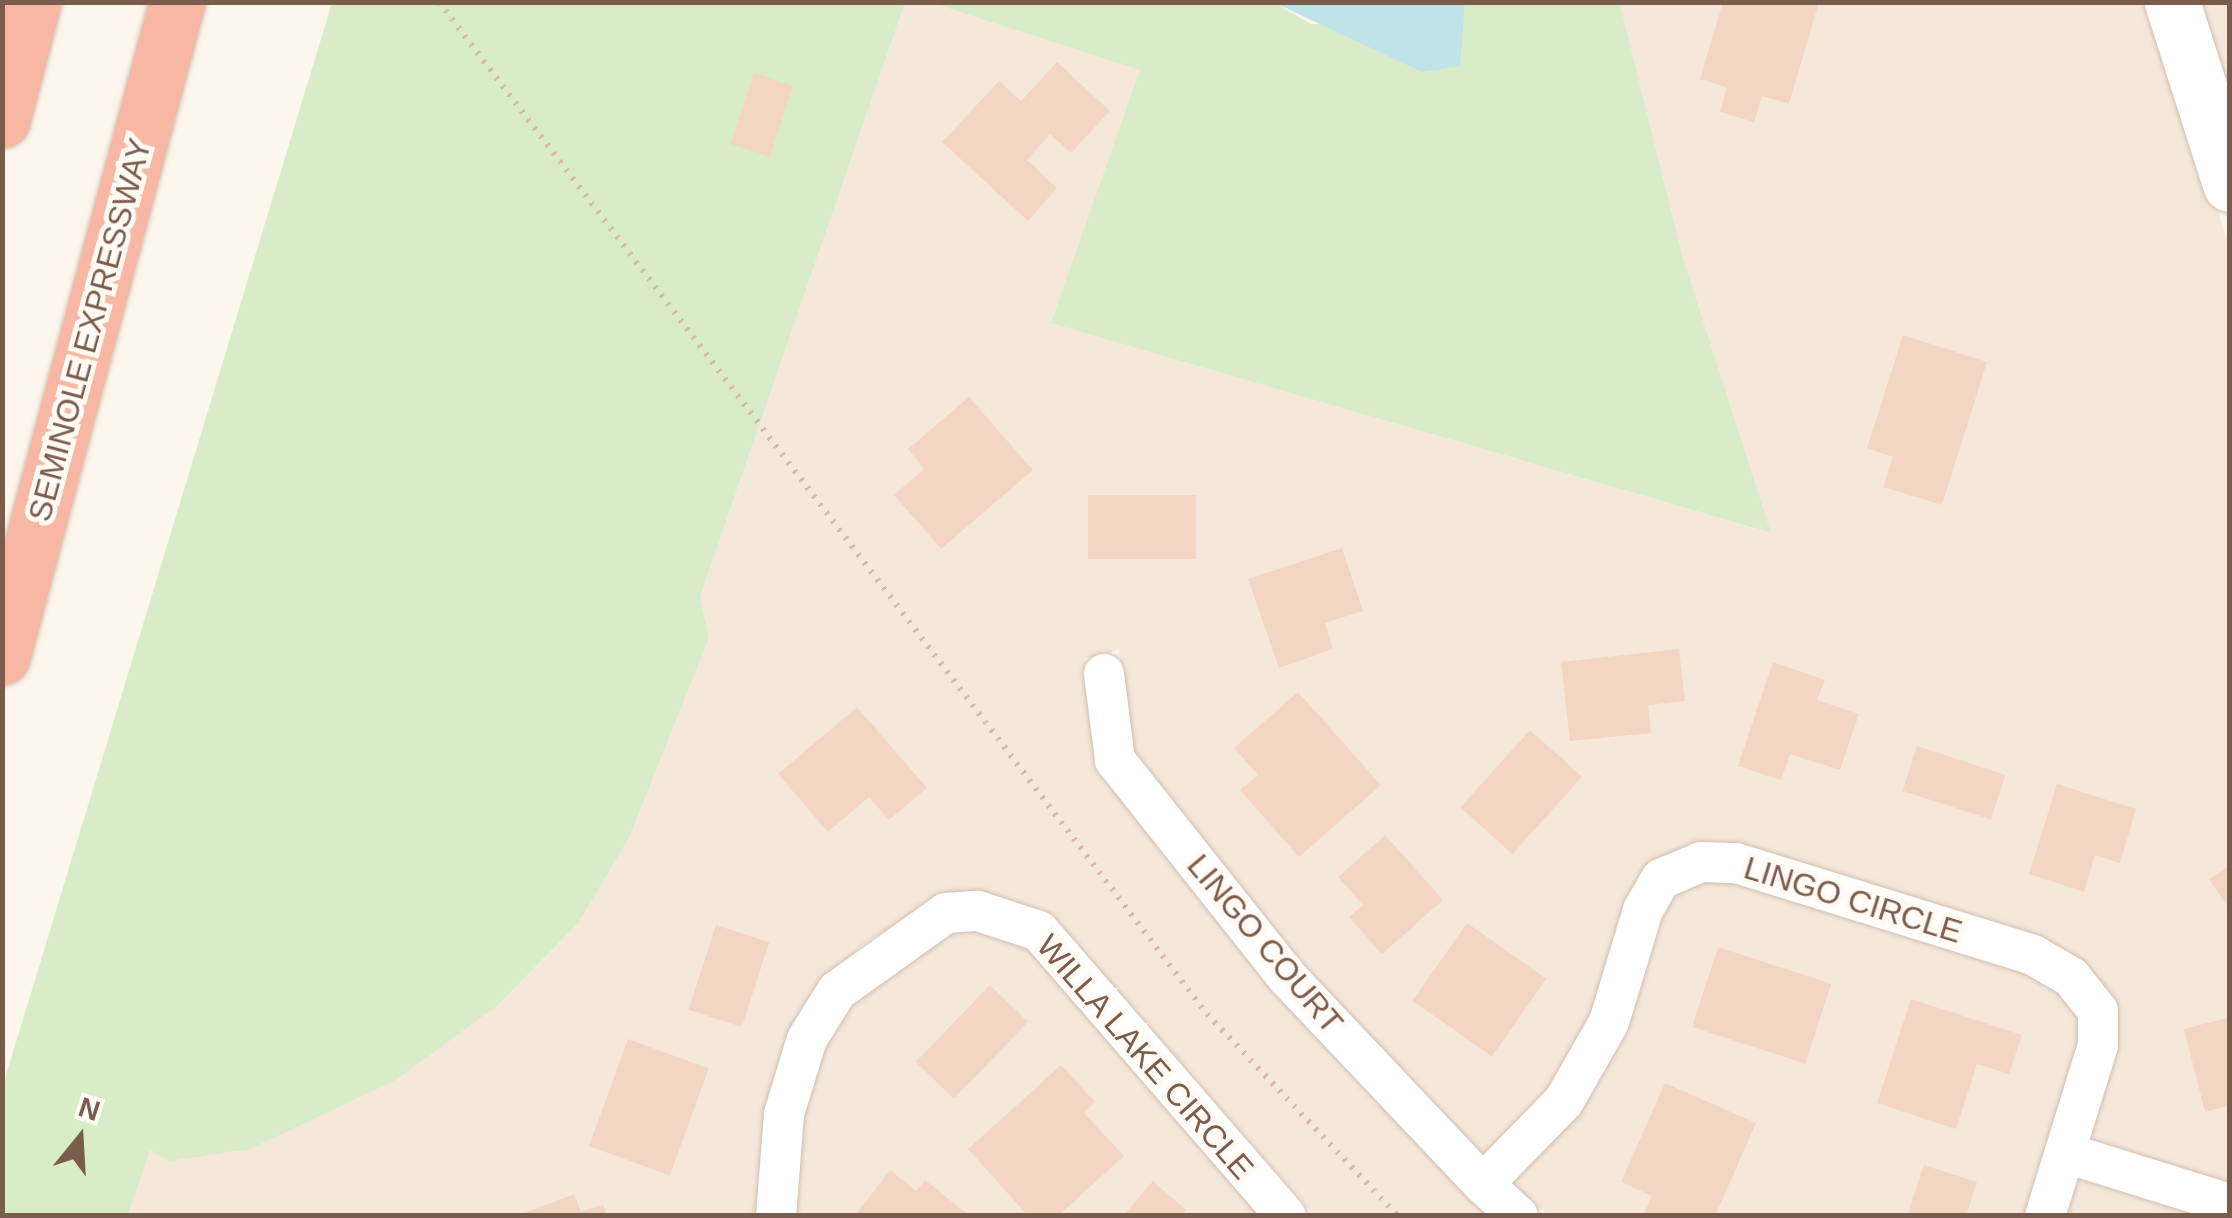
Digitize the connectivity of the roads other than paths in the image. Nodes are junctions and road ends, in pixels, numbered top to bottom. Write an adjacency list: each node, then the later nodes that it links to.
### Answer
1 (33, 2): 4 (highway)
2 (177, 2): 6 (highway, SEMINOLE EXPRESSWAY)
3 (2172, 2): 5 (street)
4 (2, 120)
5 (2230, 184)
6 (2, 657)
7 (1104, 674): 9 (street, LINGO COURT)
8 (2066, 1153): 9 (street, LINGO CIRCLE); 10 (street); 14 (street, LINGO CIRCLE)
9 (1482, 1184): 13 (street)
10 (2230, 1204)
11 (776, 1216): 12 (street, WILLA LAKE CIRCLE)
12 (1286, 1216)
13 (1518, 1216)
14 (2046, 1216)

